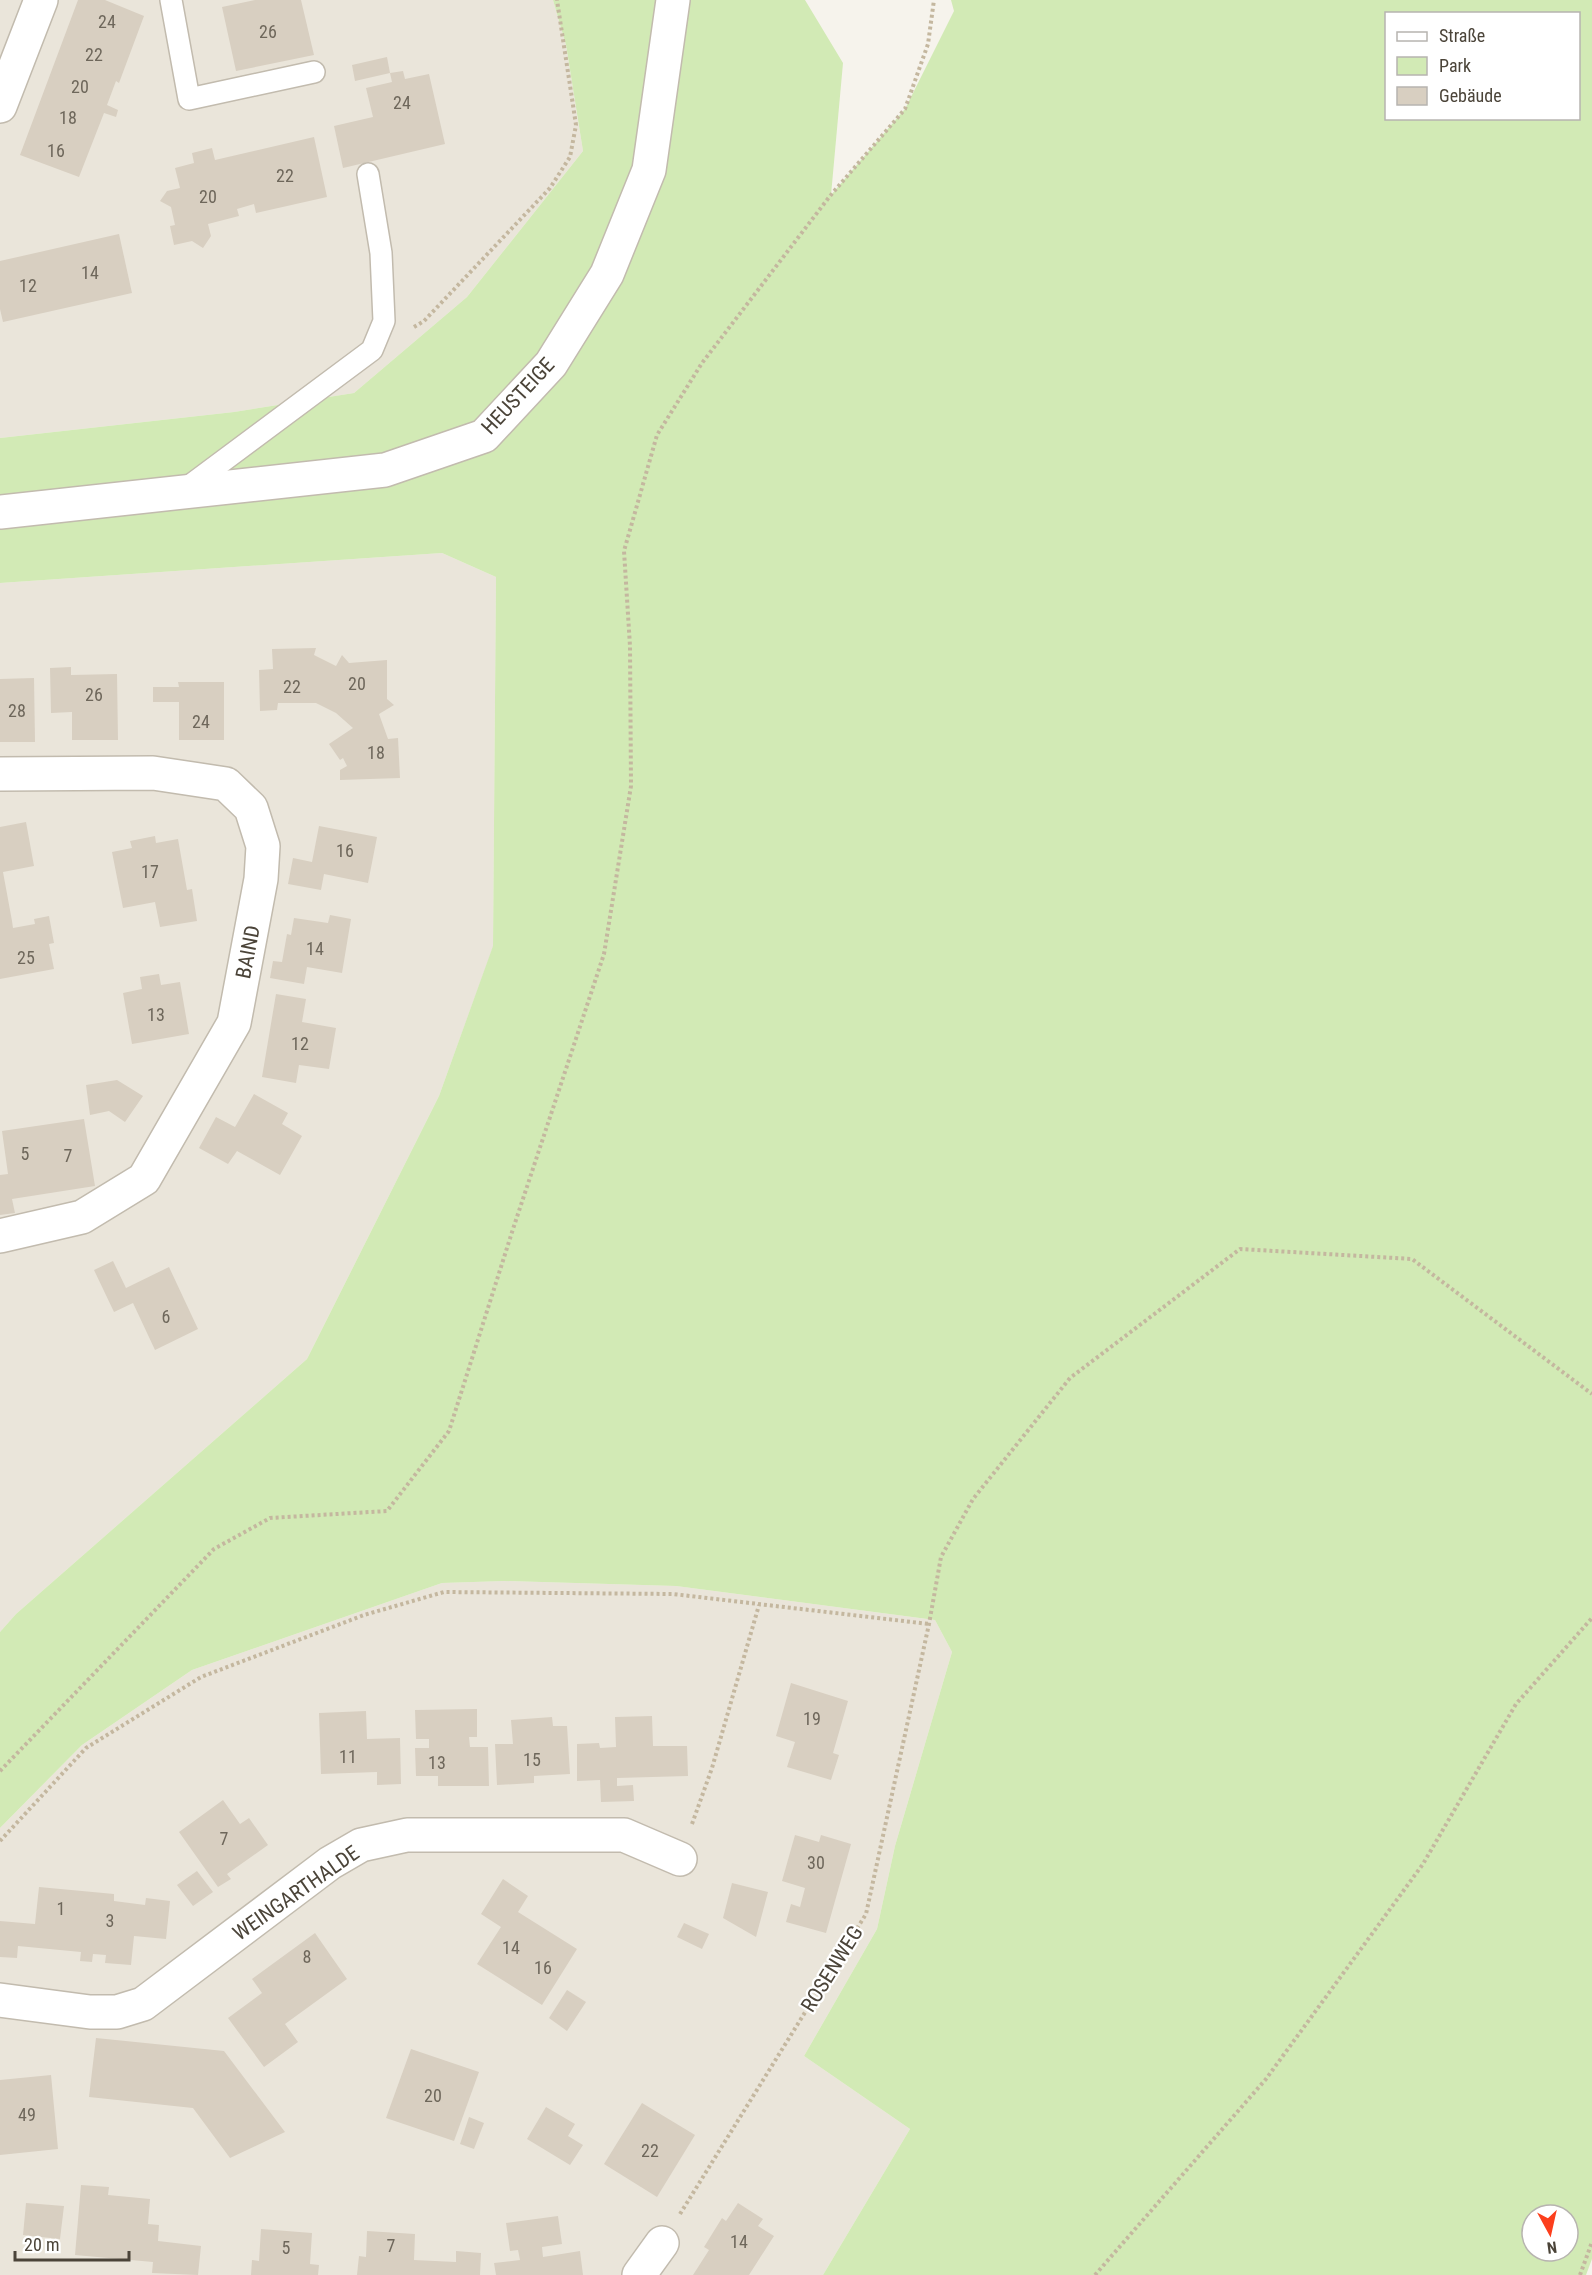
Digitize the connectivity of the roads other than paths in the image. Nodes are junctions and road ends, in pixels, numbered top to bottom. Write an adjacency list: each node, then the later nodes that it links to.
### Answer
1 (41, 0): 5 (street)
2 (171, 0): 4 (lane)
3 (673, 0): 7 (street, HEUSTEIGE)
4 (314, 72)
5 (0, 106)
6 (368, 174): 7 (lane)
7 (179, 494): 8 (street, HEUSTEIGE)
8 (0, 512)
9 (0, 774): 10 (street, BAIND)
10 (0, 1236)
11 (680, 1859): 12 (street, WEINGARTHALDE)
12 (0, 2000)
13 (662, 2243): 14 (street)
14 (639, 2275)

